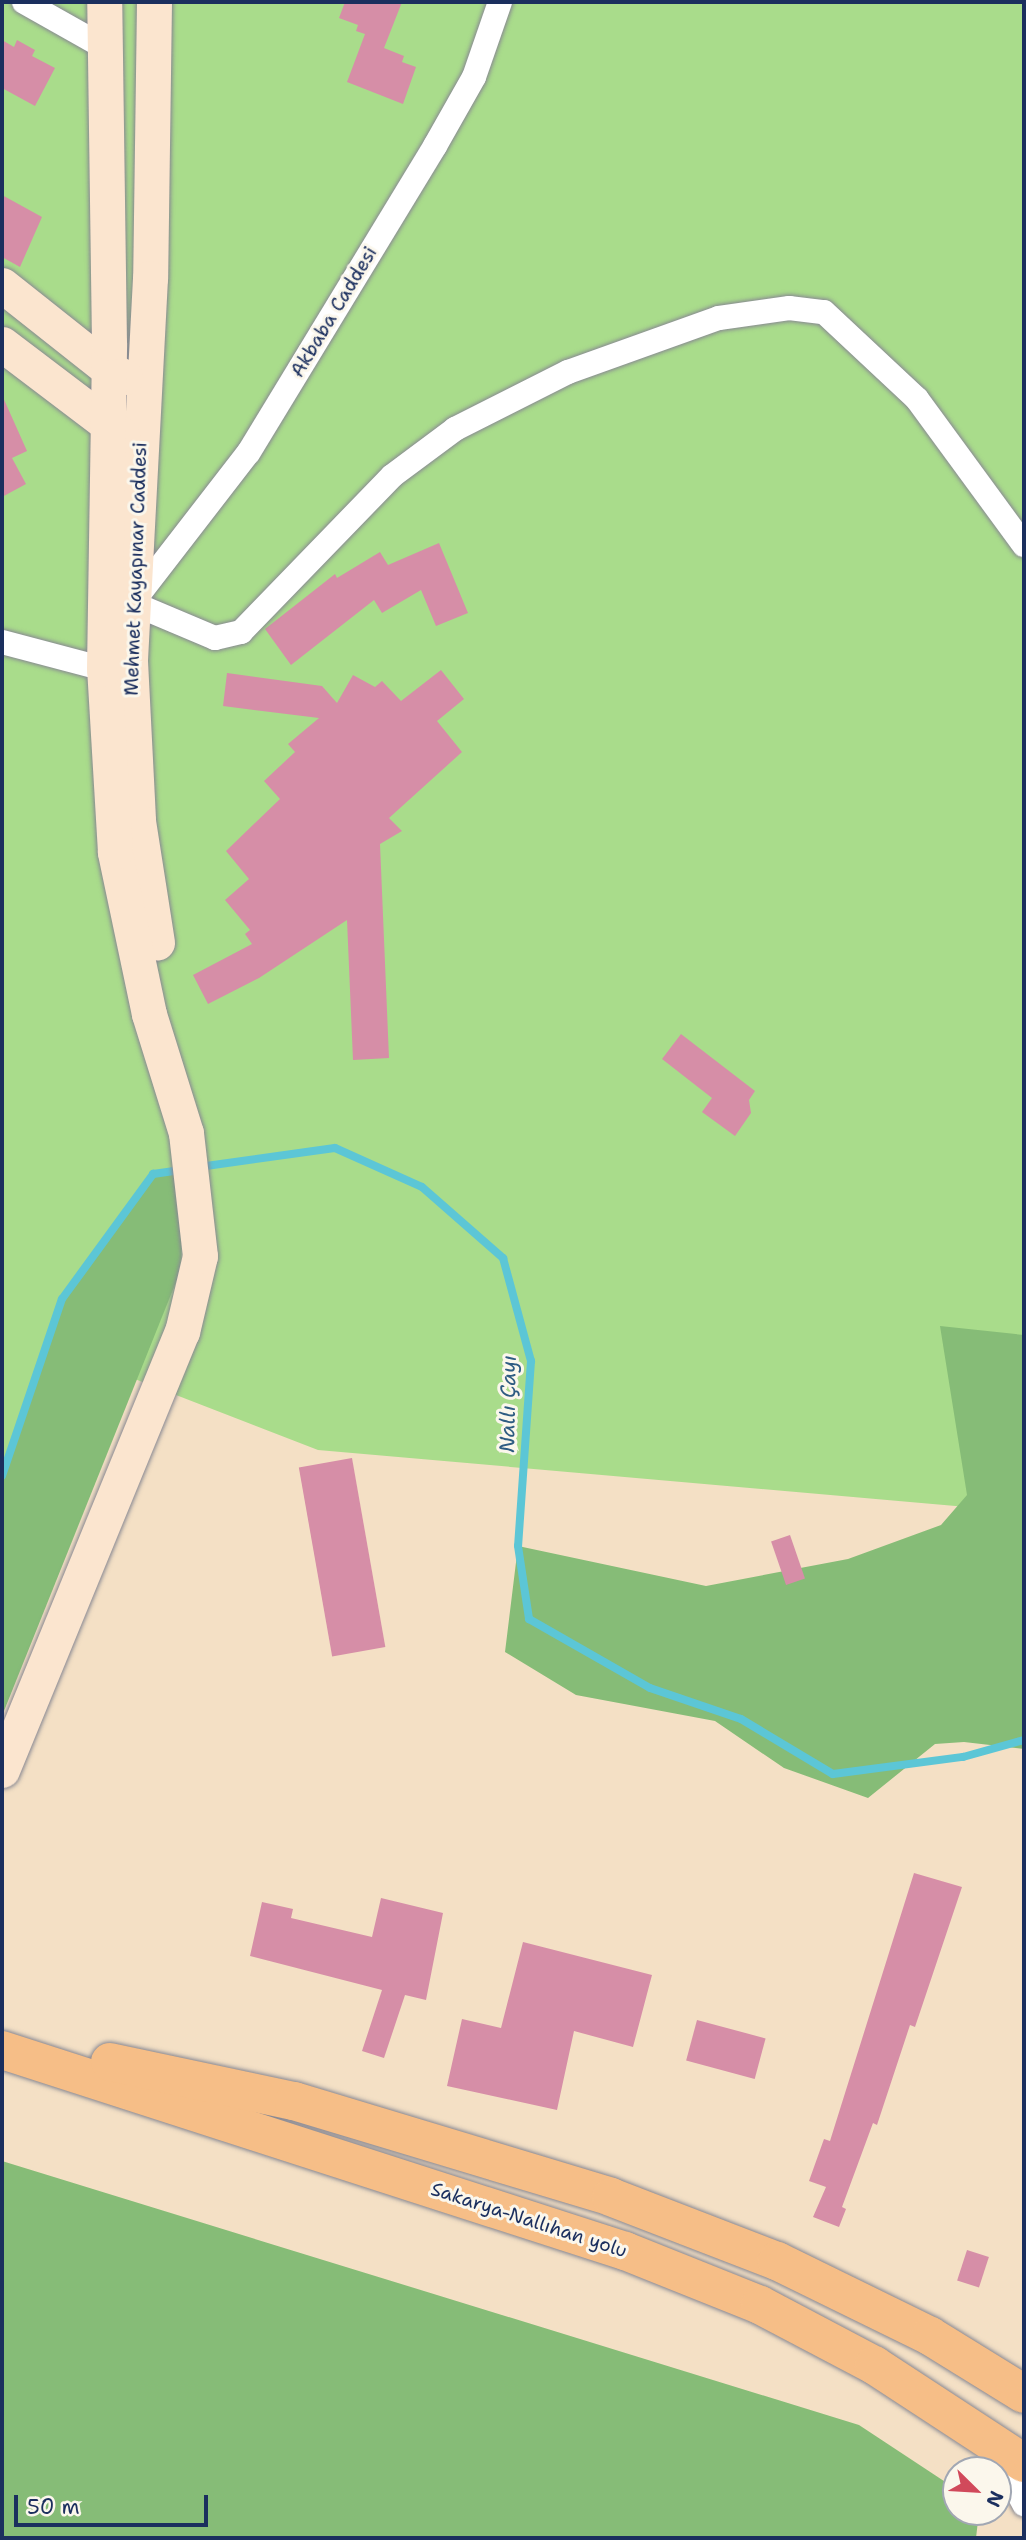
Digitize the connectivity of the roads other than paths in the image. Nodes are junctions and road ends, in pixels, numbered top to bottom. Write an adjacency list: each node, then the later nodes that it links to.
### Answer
1 (24, 2): 5 (street)
2 (104, 2): 5 (main road, Mehmet Kayapınar Caddesi)
3 (154, 2): 9 (main road, Mehmet Kayapınar Caddesi)
4 (500, 2): 13 (street, Akbaba Caddesi)
5 (104, 47): 8 (main road, Mehmet Kayapınar Caddesi)
6 (2, 285): 8 (main road)
7 (2, 344): 10 (main road)
8 (108, 369): 9 (main road); 10 (main road, Mehmet Kayapınar Caddesi)
9 (144, 386): 11 (main road, Mehmet Kayapınar Caddesi)
10 (108, 426): 11 (main road); 15 (main road, Mehmet Kayapınar Caddesi)
11 (140, 446): 13 (main road, Mehmet Kayapınar Caddesi)
12 (1024, 545): 13 (street)
13 (132, 603): 16 (main road, Mehmet Kayapınar Caddesi)
14 (2, 642): 15 (street)
15 (103, 669): 16 (main road, Mehmet Kayapınar Caddesi)
16 (186, 1133): 17 (main road)
17 (2, 1770)
18 (2, 2039): 20 (main road)
19 (2, 2050): 21 (main road, Sakarya-Nallıhan yolu)
20 (1024, 2394)
21 (989, 2438): 22 (main road, Sakarya-Nallıhan yolu); 23 (street)
22 (1024, 2463)
23 (1024, 2504)

